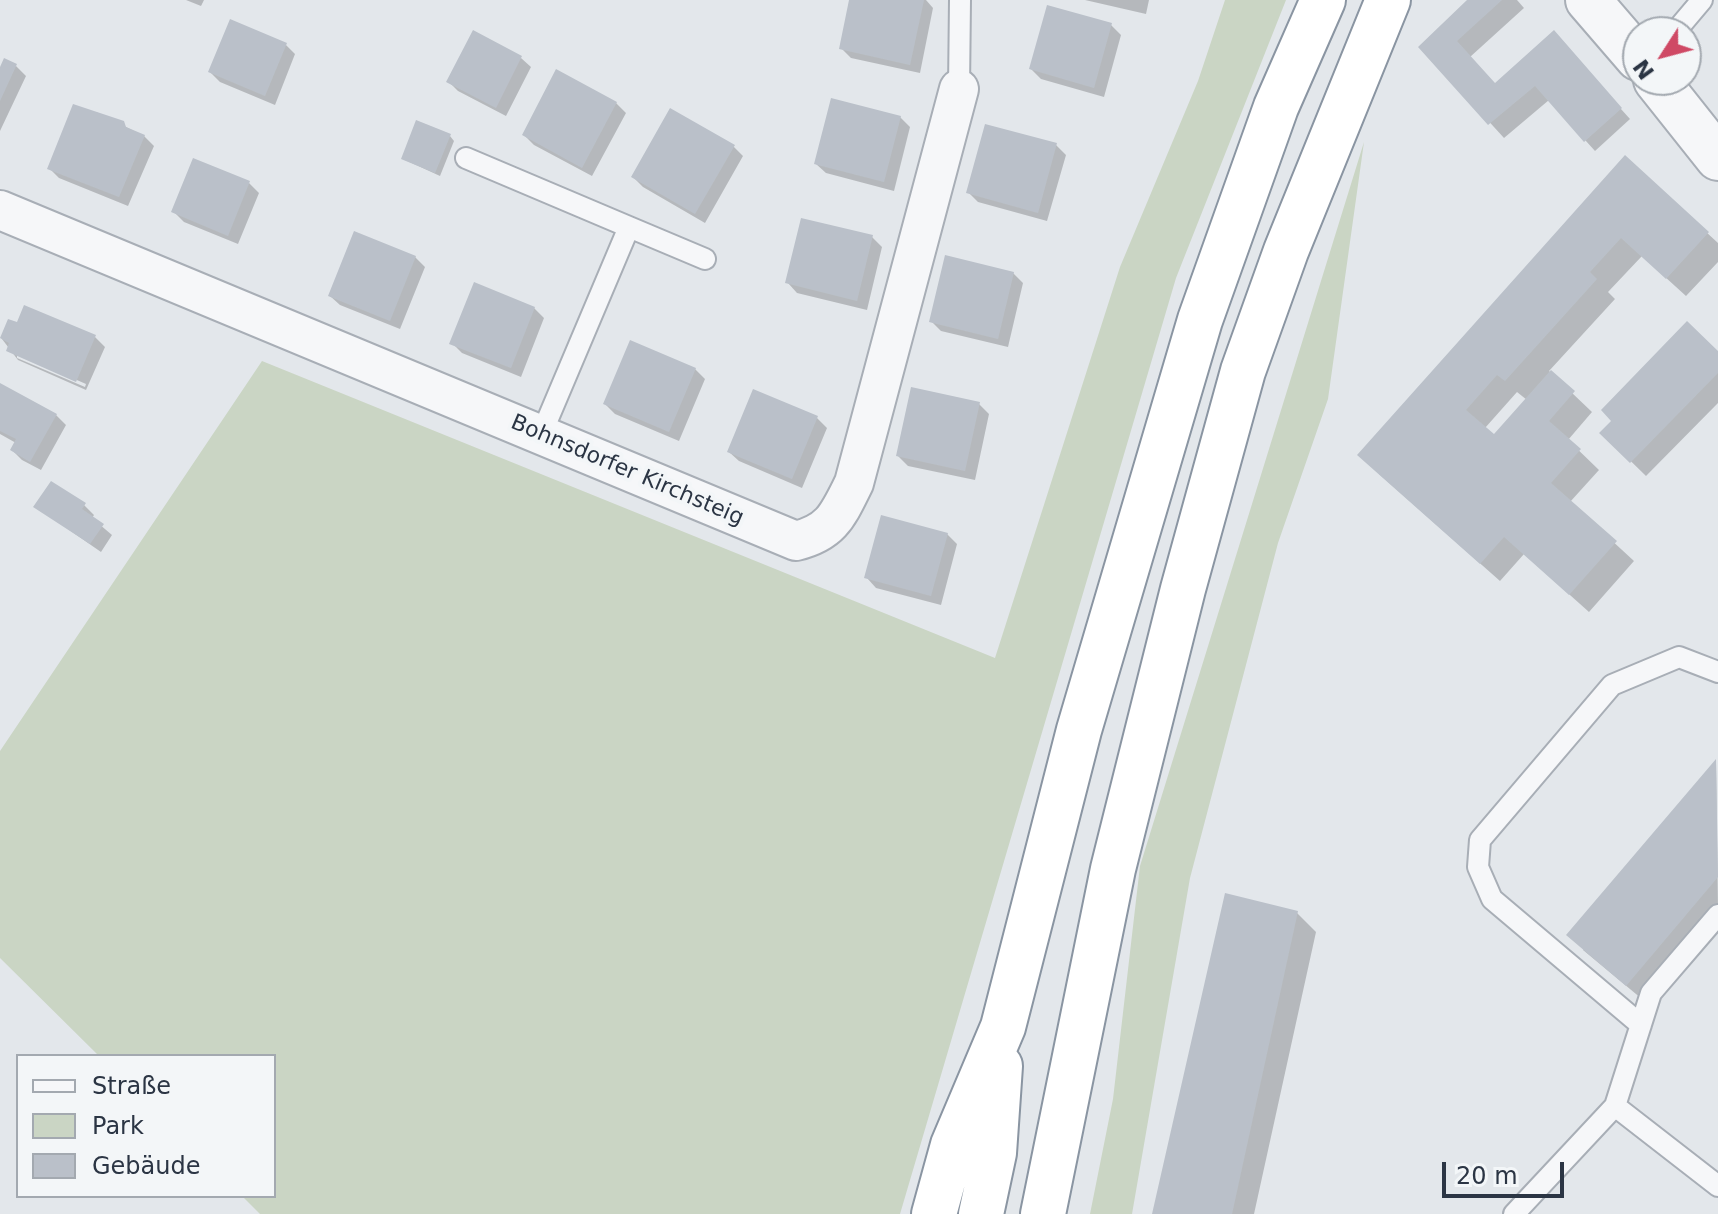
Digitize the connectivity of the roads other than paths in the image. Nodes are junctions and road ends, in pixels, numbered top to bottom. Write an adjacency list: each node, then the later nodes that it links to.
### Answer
1 (960, 0): 8 (lane)
2 (1323, 0): 19 (highway)
3 (1388, 0): 24 (highway)
4 (1588, 0): 7 (street)
5 (1702, 0): 6 (lane)
6 (1688, 16)
7 (1622, 39)
8 (959, 89): 15 (street, Bohnsdorfer Kirchsteig)
9 (1669, 96): 11 (street)
10 (466, 158): 13 (lane)
11 (1718, 158)
12 (0, 210): 15 (street, Bohnsdorfer Kirchsteig)
13 (629, 227): 14 (lane); 15 (lane)
14 (705, 259)
15 (541, 435)
16 (1718, 672): 18 (lane)
17 (1718, 915): 18 (lane)
18 (1641, 1025): 20 (lane)
19 (1003, 1027): 22 (highway); 23 (highway)
20 (1615, 1106): 21 (lane); 25 (lane)
21 (1718, 1186)
22 (934, 1214)
23 (981, 1214)
24 (1043, 1214)
25 (1514, 1214)

